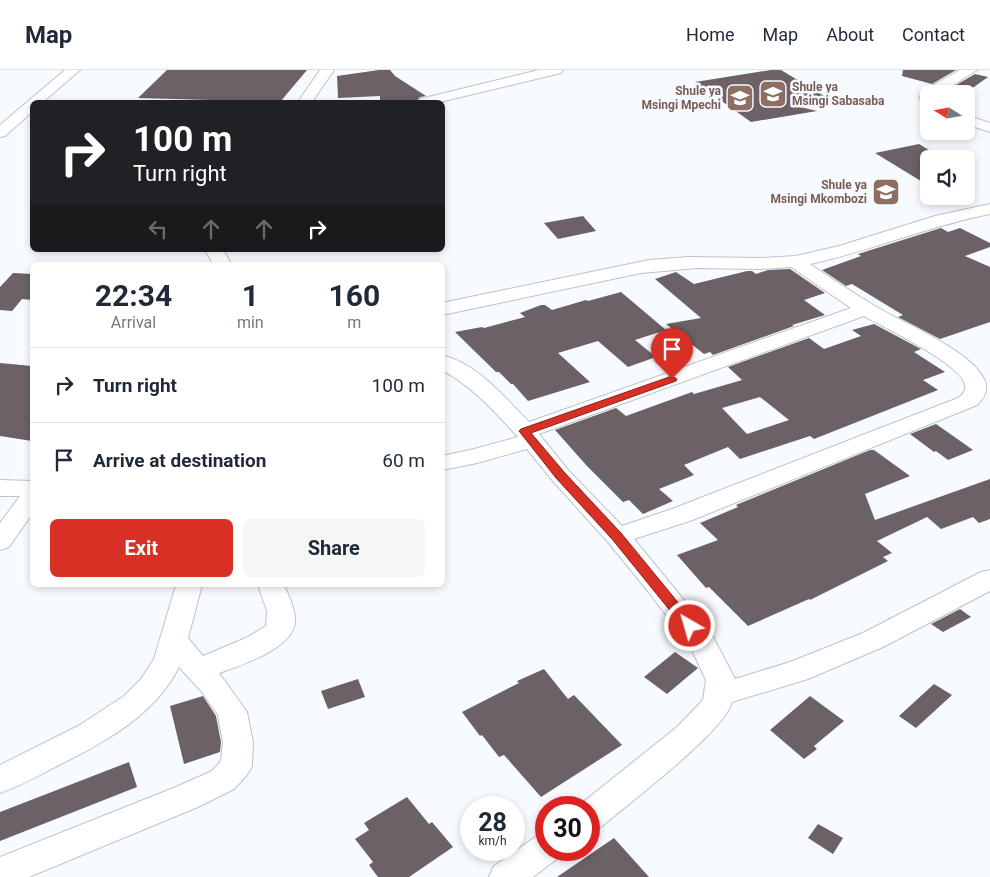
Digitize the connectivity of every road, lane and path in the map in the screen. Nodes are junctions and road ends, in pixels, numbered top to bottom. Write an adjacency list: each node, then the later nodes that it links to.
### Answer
1 (73, 70): 6 (street)
2 (327, 70): 7 (street)
3 (556, 70): 8 (street)
4 (970, 70): 5 (street)
5 (944, 85)
6 (39, 100)
7 (306, 100)
8 (433, 100)
9 (30, 107): 12 (street)
10 (975, 122): 11 (street)
11 (990, 128)
12 (0, 133)
13 (990, 208): 14 (street)
14 (794, 261): 15 (street); 16 (street)
15 (445, 308)
16 (866, 309): 18 (street); 19 (street)
17 (445, 363): 19 (street)
18 (981, 382): 24 (street)
19 (528, 436): 20 (street); 24 (street)
20 (445, 462)
21 (0, 488): 22 (street)
22 (30, 489)
23 (30, 500): 25 (street)
24 (617, 536): 31 (street)
25 (0, 541)
26 (990, 579): 31 (street)
27 (188, 587): 29 (street)
28 (272, 587): 30 (street)
29 (173, 640): 30 (street); 32 (street)
30 (197, 670): 35 (street)
31 (719, 694): 33 (street)
32 (0, 780)
33 (600, 808)
34 (535, 856): 36 (street)
35 (0, 873)
36 (506, 877)

